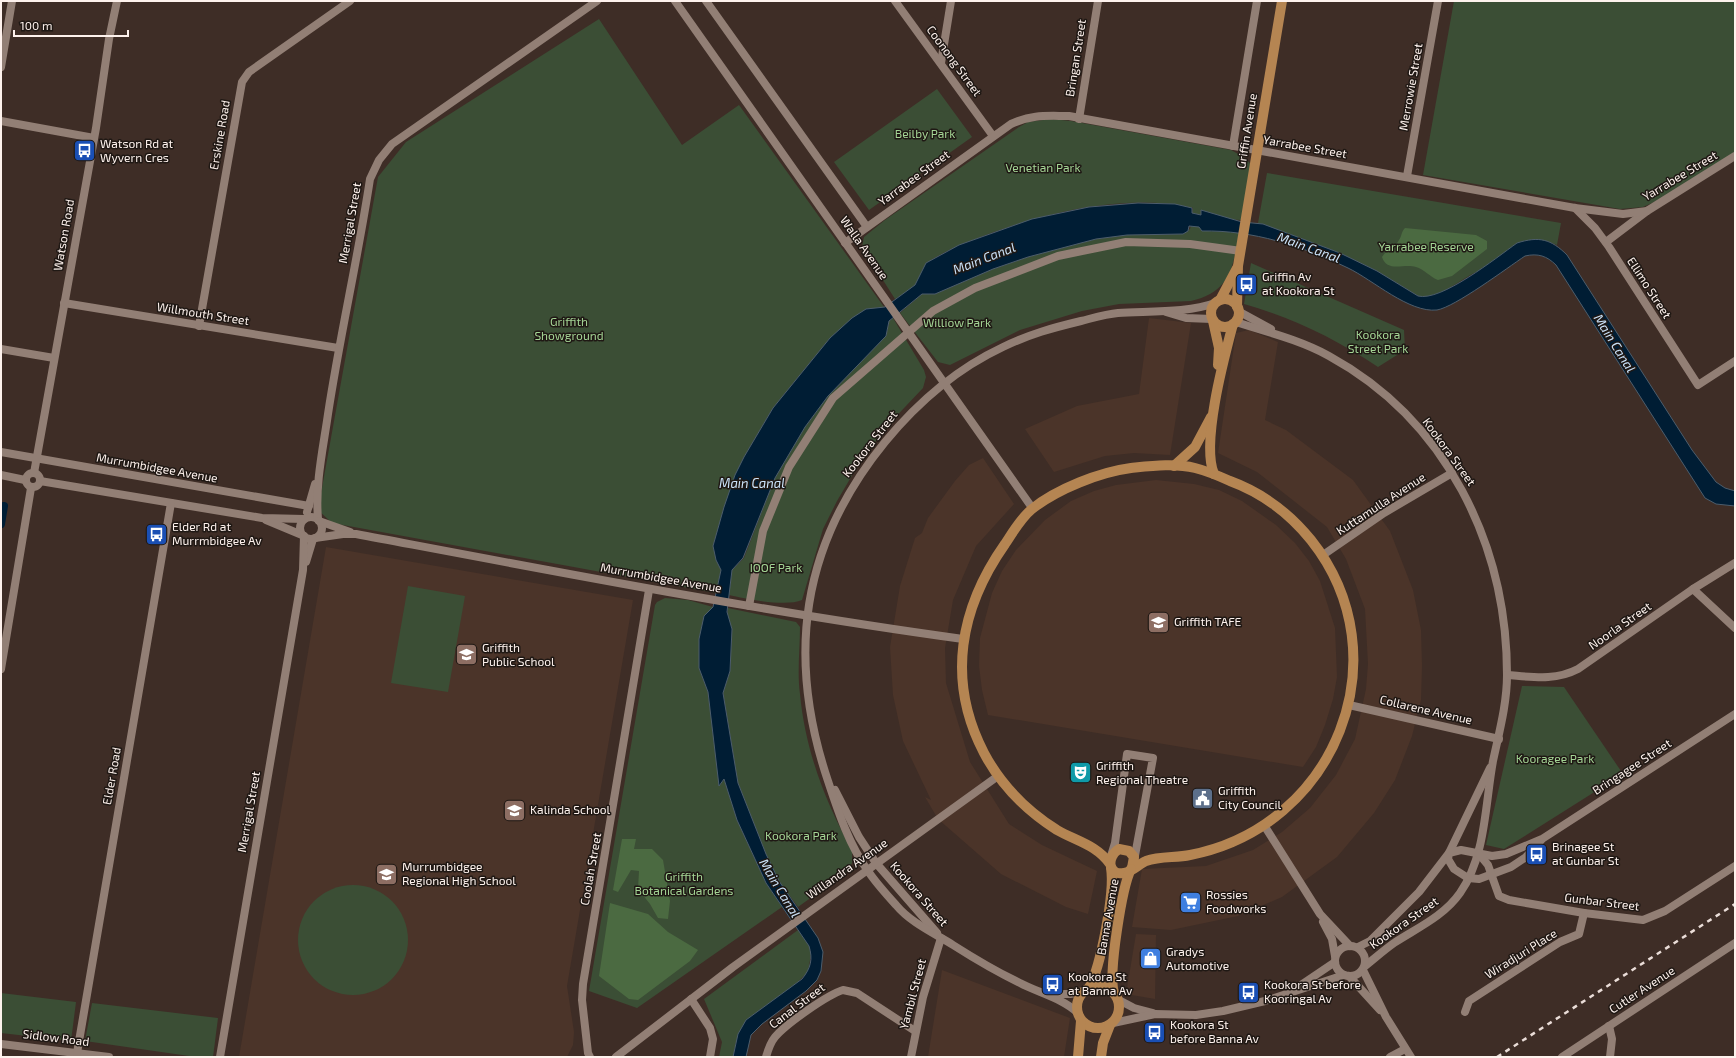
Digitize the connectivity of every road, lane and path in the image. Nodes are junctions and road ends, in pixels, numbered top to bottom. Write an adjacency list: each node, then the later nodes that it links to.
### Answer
1 (12, 1): 14 (street)
2 (117, 1): 18 (street, Watson Road)
3 (350, 1): 36 (street, Erskine Road)
4 (597, 1): 39 (street, Merrigal Street)
5 (675, 1): 27 (street, Walla Avenue)
6 (706, 1): 25 (street, Walla Avenue)
7 (896, 1): 13 (street, Coonong Street)
8 (951, 1): 13 (street)
9 (1098, 1): 15 (street, Bringan Street)
10 (1257, 1): 19 (street, Griffin Avenue)
11 (1282, 1): 20 (main road, Griffin Avenue)
12 (1438, 1): 22 (street, Merrowie Street)
13 (941, 63): 17 (street, Coonong Street)
14 (1, 67)
15 (1079, 119): 17 (street, Yarrabee Street); 19 (street, Yarrabee Street)
16 (1, 120): 18 (street)
17 (993, 136): 25 (street, Yarrabee Street)
18 (94, 138): 31 (street, Watson Road)
19 (1233, 146): 20 (street, Yarrabee Street)
20 (1257, 151): 22 (street, Yarrabee Street); 28 (main road, Griffin Avenue)
21 (1735, 156): 24 (street, Yarrabee Street)
22 (1407, 176): 23 (street, Yarrabee Street)
23 (1575, 208): 24 (street, Yarrabee Street); 26 (street, Ellimo Street)
24 (1647, 211): 26 (street)
25 (867, 227): 27 (street, Yarrabee Street)
26 (1606, 242): 42 (street, Ellimo Street)
27 (846, 243): 37 (street, Walla Avenue)
28 (1241, 251): 29 (main road, Griffin Avenue); 37 (street)
29 (1238, 266): 30 (main road, Griffin Avenue); 32 (main road, Griffin Avenue)
30 (1218, 301): 32 (main road); 33 (street, Kookora Street); 34 (main road)
31 (64, 303): 36 (street, Willmouth Street); 41 (street, Watson Road)
32 (1238, 309): 35 (main road); 38 (street, Kookora Street)
33 (1163, 312): 34 (street, Kookora Street); 43 (street, Kookora Street)
34 (1213, 320): 35 (main road); 44 (main road)
35 (1234, 323): 38 (street, Kookora Street); 44 (main road)
36 (199, 326): 39 (street, Willmouth Street)
37 (908, 332): 43 (street, Walla Avenue); 71 (street)
38 (1286, 337): 51 (street, Kookora Street)
39 (338, 348): 48 (street, Merrigal Street)
40 (1, 349): 41 (street)
41 (54, 358): 47 (street, Watson Road)
42 (1735, 361)
43 (944, 382): 59 (street, Walla Avenue); 72 (street, Kookora Street)
44 (1217, 395): 45 (main road)
45 (1214, 410): 49 (main road); 52 (main road)
46 (1, 452): 47 (street, Murrumbidgee Avenue)
47 (37, 458): 50 (street, Watson Road); 58 (street, Murrumbidgee Avenue)
48 (321, 463): 58 (street, Merrigal Street); 62 (street, Merrigal Street)
49 (1174, 466): 52 (main road); 59 (main road)
50 (34, 473): 54 (street); 55 (street)
51 (1452, 473): 66 (street, Kuttamulla Avenue); 76 (street, Kookora Street)
52 (1214, 474): 66 (main road)
53 (1, 475): 54 (street)
54 (25, 480): 56 (street)
55 (40, 481): 56 (street); 57 (street)
56 (31, 488): 75 (street)
57 (171, 503): 60 (street); 118 (street, Elder Road)
58 (309, 506): 61 (street, Merrigal Street)
59 (1033, 509): 74 (main road)
60 (262, 518): 61 (street); 64 (street)
61 (305, 519): 62 (street); 64 (street)
62 (319, 520): 63 (street, Murrumbidgee Avenue); 65 (street)
63 (356, 534): 65 (street, Murrumbidgee Avenue); 70 (street, Murrumbidgee Avenue)
64 (303, 536): 65 (street); 68 (street, Merrigal Street)
65 (314, 538): 68 (street, Merrigal Street)
66 (1323, 555): 77 (main road)
67 (1735, 563): 69 (street, Noorla Street)
68 (303, 570): 120 (street, Merrigal Street)
69 (1693, 589): 73 (street); 76 (street, Noorla Street)
70 (649, 590): 71 (street, Murrumbidgee Avenue); 121 (street, Coolah Street)
71 (749, 606): 72 (street, Murrumbidgee Avenue)
72 (808, 615): 74 (street, Murrumbidgee Avenue); 80 (street, Kookora Street)
73 (1735, 628)
74 (963, 639): 82 (main road)
75 (1, 670)
76 (1507, 675): 79 (street, Kookora Street)
77 (1349, 705): 79 (street, Collarene Avenue); 83 (main road)
78 (1735, 714): 84 (street, Bringagee Street)
79 (1498, 739): 81 (street, Kookora Street)
80 (821, 761): 87 (street, Kookora Street); 91 (street, Kookora Street)
81 (1493, 762): 85 (street, Kookora Street); 86 (street, Kookora Street)
82 (998, 776): 87 (street, Willandra Avenue); 88 (main road)
83 (1264, 825): 89 (main road); 95 (street)
84 (1542, 839): 86 (street, Bringagee Street); 92 (street, Bringagee Street)
85 (1449, 853): 86 (street, Bringagee Street); 93 (street); 100 (street, Kookora Street)
86 (1478, 853): 92 (street); 93 (street, Kookora Street)
87 (876, 863): 91 (street, Willandra Avenue); 98 (street, Kookora Street)
88 (1111, 863): 89 (main road); 89 (main road); 89 (street); 96 (main road, Banna Avenue)
89 (1133, 866): 97 (main road, Banna Avenue)
90 (1735, 866): 94 (street, Gunbar Street)
91 (866, 870): 98 (street, Kookora Street); 108 (street, Willandra Avenue)
92 (1492, 874): 93 (street, Bringagee Street); 94 (street, Gunbar Street)
93 (1468, 878): 102 (street, Kookora Street)
94 (1584, 913): 109 (street, Wiradjuri Place)
95 (1320, 914): 100 (street); 101 (street)
96 (1106, 925): 97 (main road); 104 (main road, Banna Avenue)
97 (1118, 927): 107 (main road, Banna Avenue)
98 (941, 938): 106 (street, Kookora Street); 115 (street, Yambil Street)
99 (1735, 943): 114 (street, Cutler Avenue)
100 (1354, 947): 101 (street); 102 (street)
101 (1335, 959): 103 (street); 105 (street)
102 (1364, 968): 103 (street); 112 (street)
103 (1346, 976): 105 (street); 112 (street)
104 (1086, 990): 106 (street, Kookora Street); 107 (main road); 111 (main road)
105 (1293, 991): 110 (street)
106 (1046, 994): 111 (street, Kookora Street)
107 (1116, 996): 110 (street); 113 (main road)
108 (691, 999): 122 (street, Willandra Avenue); 123 (street)
109 (1465, 1012)
110 (1155, 1014): 113 (street)
111 (1080, 1017): 113 (main road); 126 (main road)
112 (1386, 1017): 117 (street)
113 (1111, 1024): 127 (main road)
114 (1609, 1026): 130 (street, Cutler Avenue); 131 (street)
115 (915, 1031): 124 (street, Canal Street); 125 (street, Yambil Street)
116 (1, 1044): 118 (street, Sidlow Road)
117 (1405, 1049): 128 (street); 129 (street)
118 (77, 1053): 119 (street, Sidlow Road)
119 (109, 1057)
120 (220, 1057)
121 (590, 1057)
122 (616, 1057)
123 (710, 1057)
124 (766, 1057)
125 (911, 1057)
126 (1078, 1057)
127 (1101, 1057)
128 (1390, 1057)
129 (1411, 1057)
130 (1562, 1057)
131 (1610, 1057)

